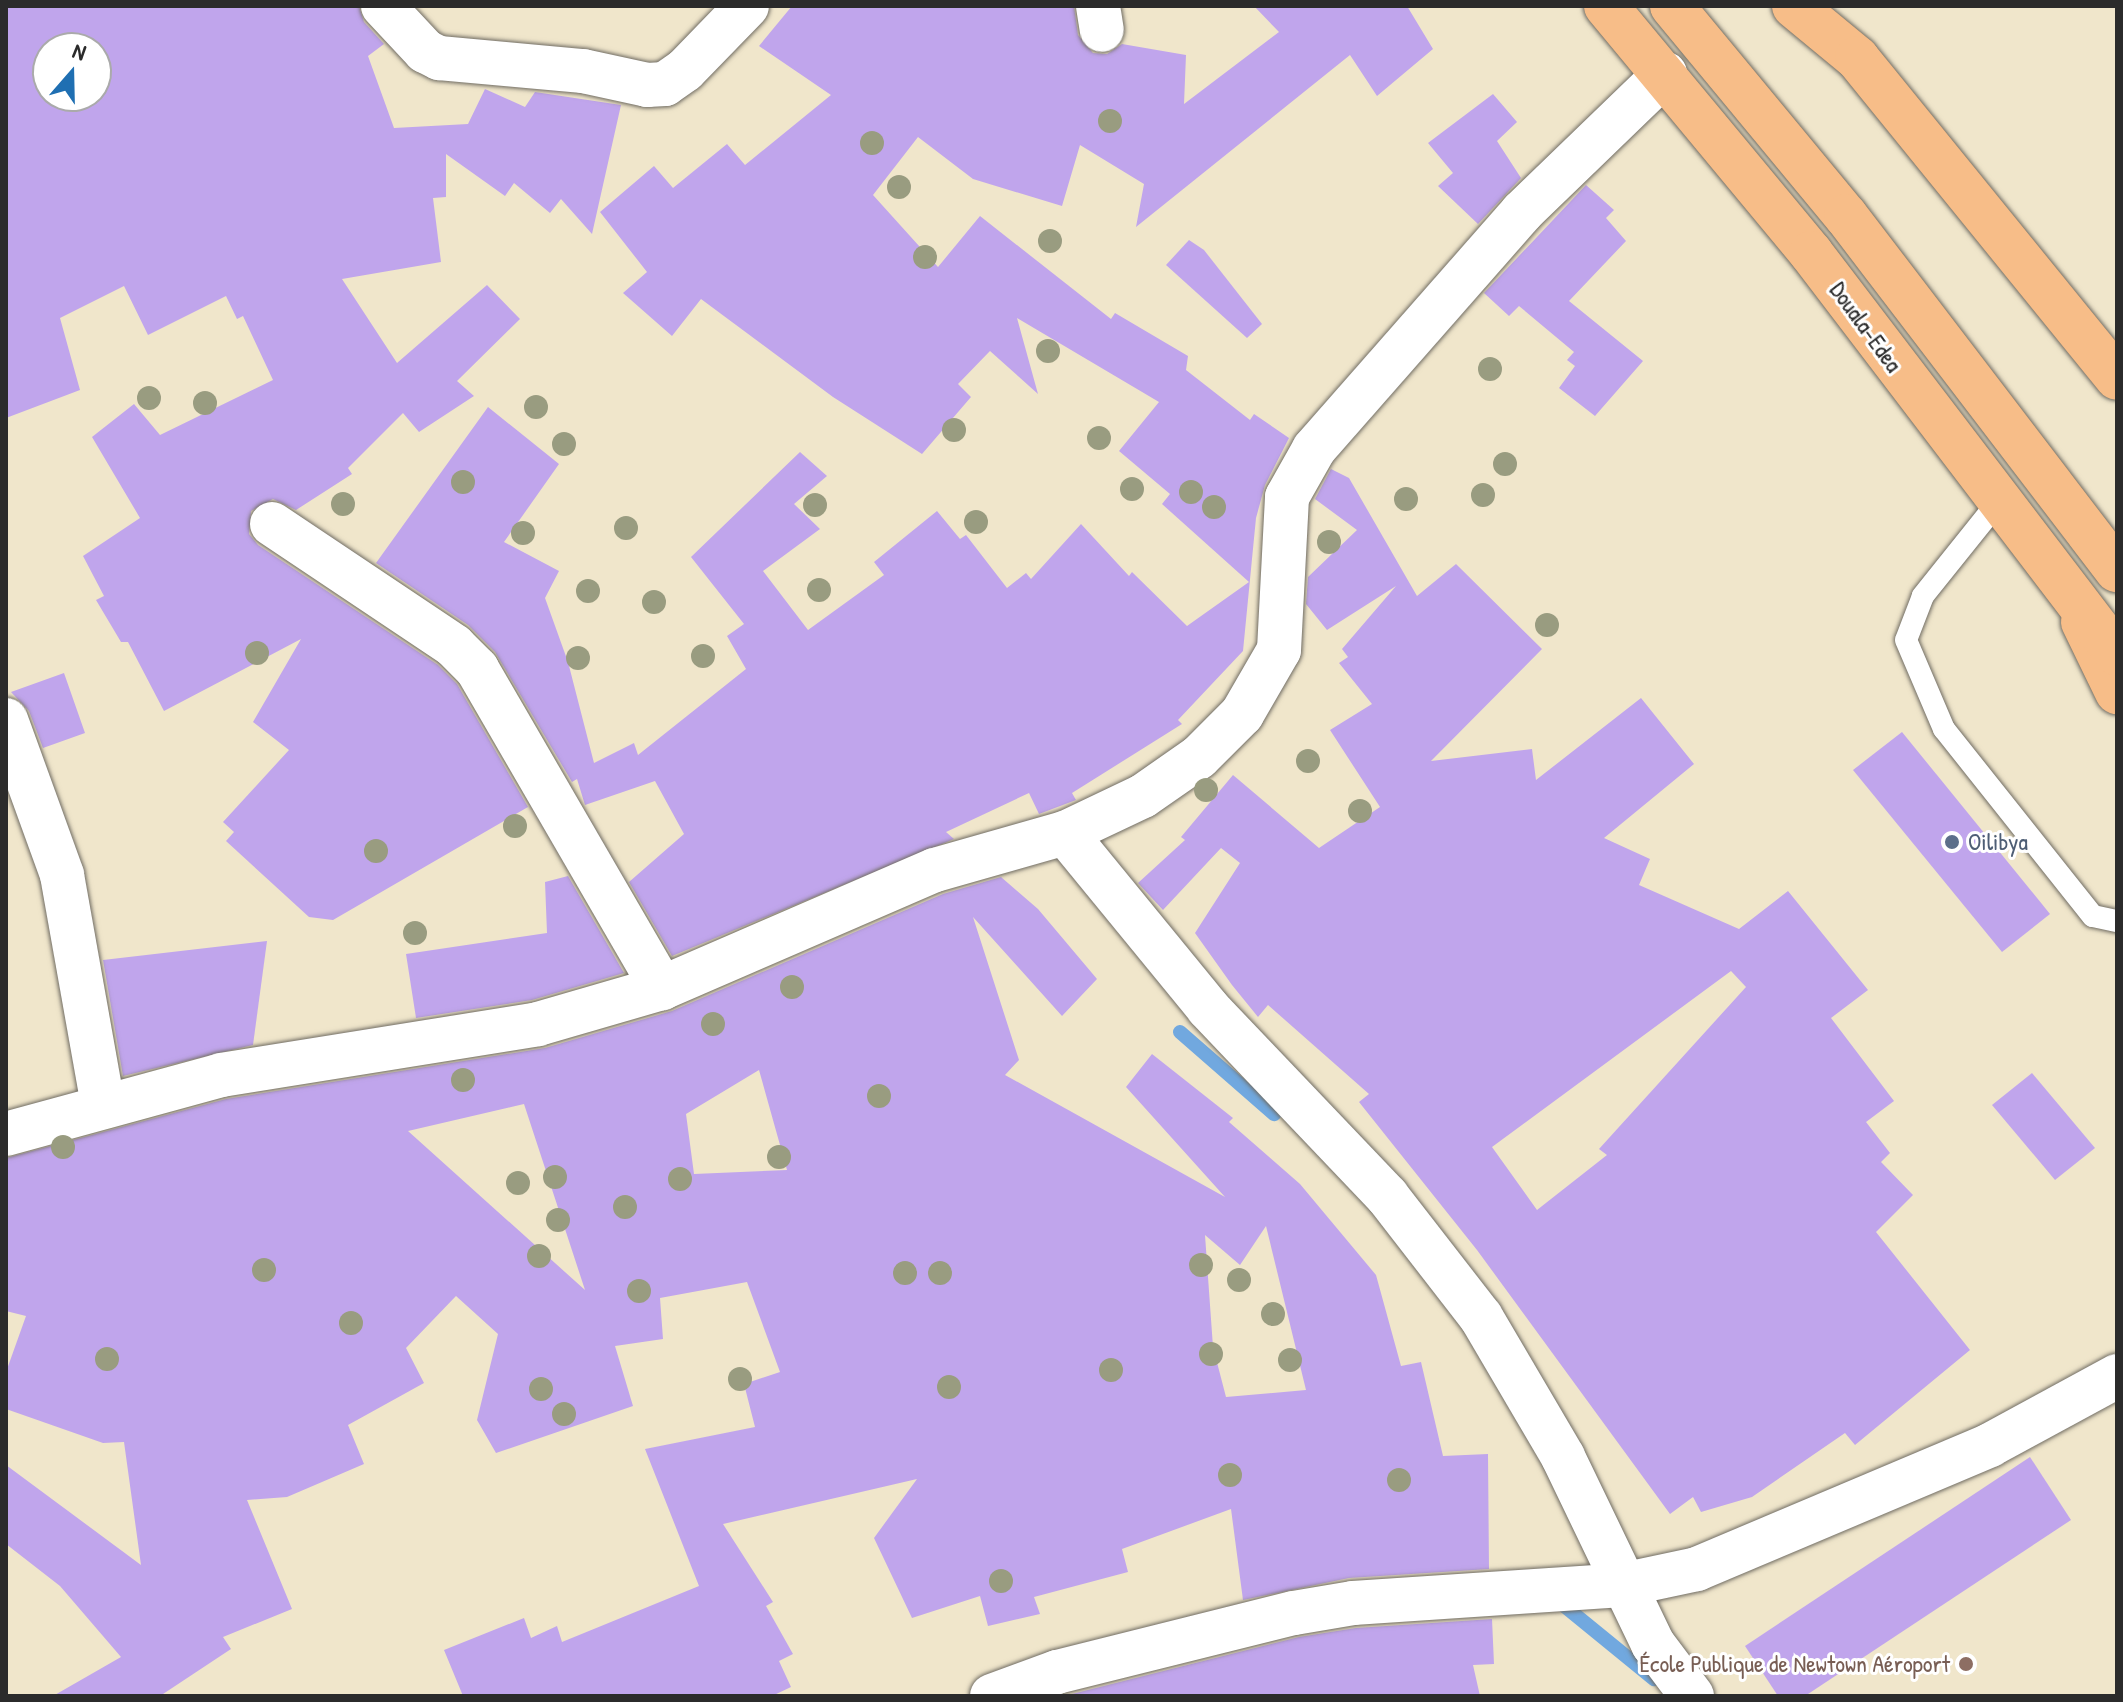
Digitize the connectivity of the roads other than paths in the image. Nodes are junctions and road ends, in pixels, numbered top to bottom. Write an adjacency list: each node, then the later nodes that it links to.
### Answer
1 (383, 6): 2 (street)
2 (747, 6)
3 (1606, 6): 6 (main road, Douala-Edea)
4 (1672, 6): 10 (main road)
5 (1794, 6): 7 (main road)
6 (1665, 74): 8 (main road, Douala-Edea); 15 (street)
7 (2117, 378)
8 (1999, 501): 11 (main road, Douala-Edea); 16 (lane)
9 (272, 524): 17 (street)
10 (2117, 570)
11 (2070, 595): 12 (main road, Douala-Edea); 13 (main road)
12 (2117, 654)
13 (2117, 692)
14 (6, 720): 18 (street)
15 (1065, 833): 17 (street); 21 (street)
16 (2117, 921)
17 (662, 988): 18 (street)
18 (103, 1106): 19 (street)
19 (6, 1134)
20 (2117, 1376): 21 (street)
21 (1622, 1585): 22 (street); 23 (street)
22 (992, 1696)
23 (1692, 1696)

